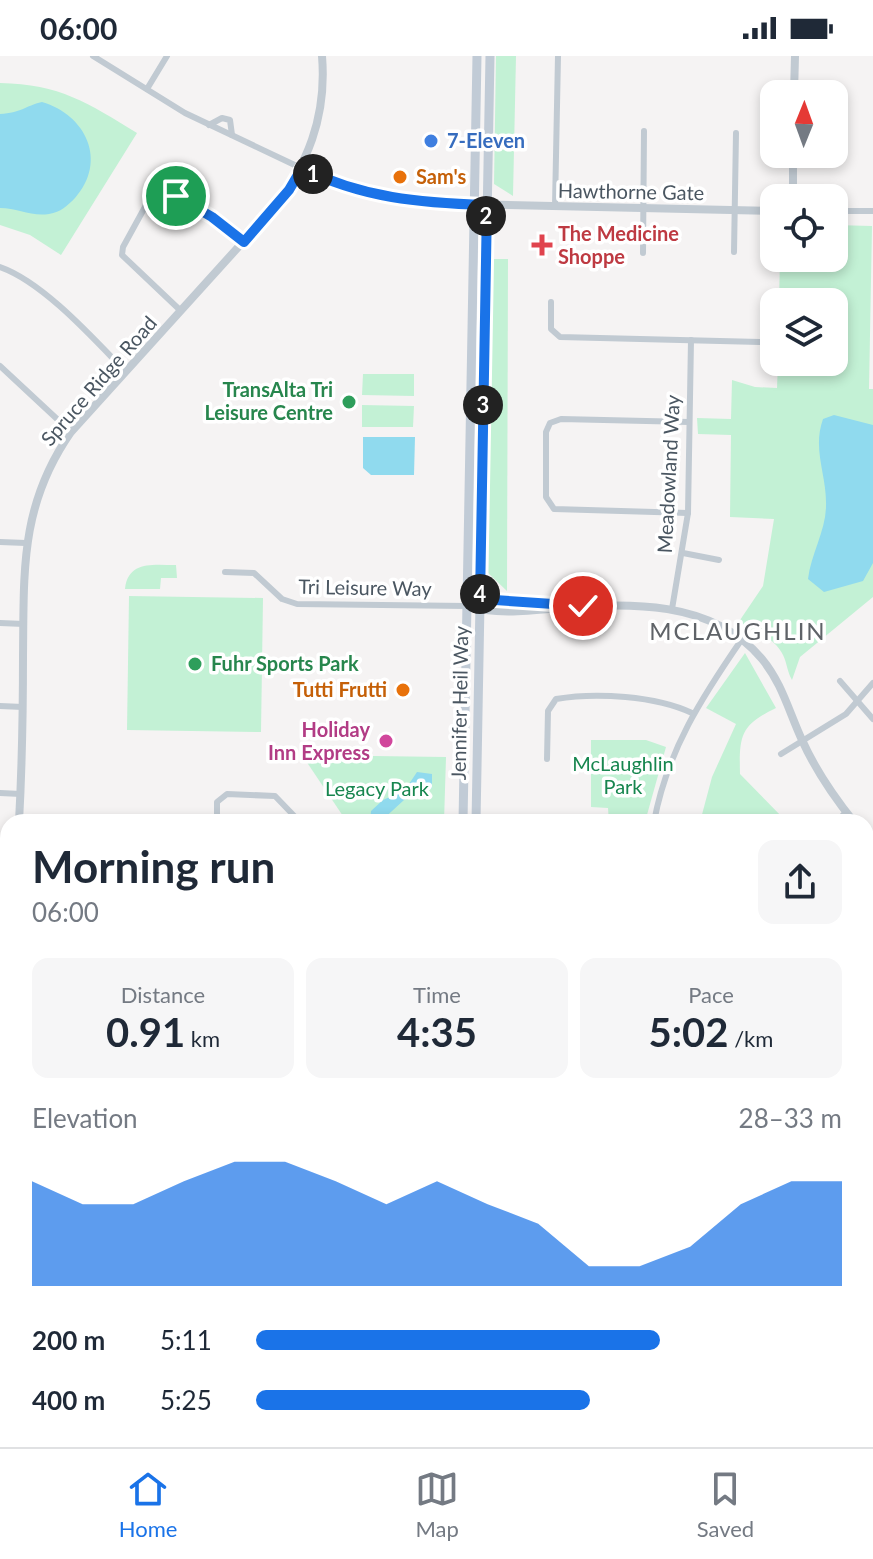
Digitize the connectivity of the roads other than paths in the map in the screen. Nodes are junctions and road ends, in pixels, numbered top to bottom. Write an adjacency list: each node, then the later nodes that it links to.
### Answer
1 (93, 56): 9 (street)
2 (167, 56): 9 (street)
3 (322, 56): 14 (street, Spruce Ridge Road)
4 (477, 56): 15 (main road, Jennifer Heil Way)
5 (490, 56): 16 (main road, Jennifer Heil Way)
6 (558, 56): 17 (street)
7 (795, 56): 8 (street)
8 (794, 80)
9 (147, 89): 10 (street)
10 (209, 125): 13 (street); 13 (street)
11 (644, 131): 18 (street)
12 (736, 133): 19 (street)
13 (232, 135): 14 (street)
14 (302, 168): 15 (street, Hawthorne Gate); 23 (street, Spruce Ridge Road)
15 (474, 205): 16 (street, Hawthorne Gate); 42 (main road, Jennifer Heil Way)
16 (487, 205): 17 (street, Hawthorne Gate); 41 (main road, Jennifer Heil Way)
17 (555, 206): 18 (street, Hawthorne Gate)
18 (643, 208): 19 (street, Hawthorne Gate); 25 (street)
19 (734, 210): 20 (street, Hawthorne Gate); 24 (street)
20 (760, 211)
21 (848, 211): 22 (street)
22 (873, 211)
23 (244, 242): 28 (street, Spruce Ridge Road); 28 (street)
24 (734, 252)
25 (643, 253)
26 (0, 267): 32 (street)
27 (551, 302): 29 (street)
28 (181, 311): 32 (street, Spruce Ridge Road)
29 (691, 340): 30 (street); 33 (street, Meadowland Way)
30 (760, 342)
31 (0, 366): 34 (street)
32 (125, 371): 34 (street, Spruce Ridge Road)
33 (689, 422): 35 (street, Meadowland Way); 35 (street)
34 (71, 432): 37 (street, Spruce Ridge Road)
35 (688, 513): 38 (street, Meadowland Way)
36 (0, 542): 37 (street)
37 (26, 543): 47 (street, Spruce Ridge Road)
38 (683, 553): 39 (street); 44 (street, Meadowland Way)
39 (719, 560)
40 (225, 572): 42 (street, Tri Leisure Way)
41 (480, 599): 42 (street); 43 (street); 45 (main road, Jennifer Heil Way)
42 (467, 606): 45 (street); 65 (main road, Jennifer Heil Way)
43 (583, 606): 44 (street); 45 (street)
44 (672, 609): 48 (street)
45 (480, 610): 66 (main road, Jennifer Heil Way)
46 (0, 623): 47 (street)
47 (24, 624): 53 (street, Spruce Ridge Road)
48 (742, 639): 54 (street); 56 (street)
49 (840, 681): 51 (street)
50 (873, 683): 51 (street)
51 (857, 703): 55 (street); 56 (street)
52 (0, 706): 53 (street)
53 (23, 707): 60 (street, Spruce Ridge Road)
54 (692, 713): 58 (street); 67 (street)
55 (873, 719)
56 (803, 743): 57 (street); 61 (street)
57 (781, 754)
58 (547, 759)
59 (0, 793): 60 (street)
60 (21, 794): 62 (street, Spruce Ridge Road)
61 (846, 812)
62 (20, 814)
63 (217, 814): 64 (street)
64 (292, 814)
65 (463, 814)
66 (476, 814)
67 (656, 814)

